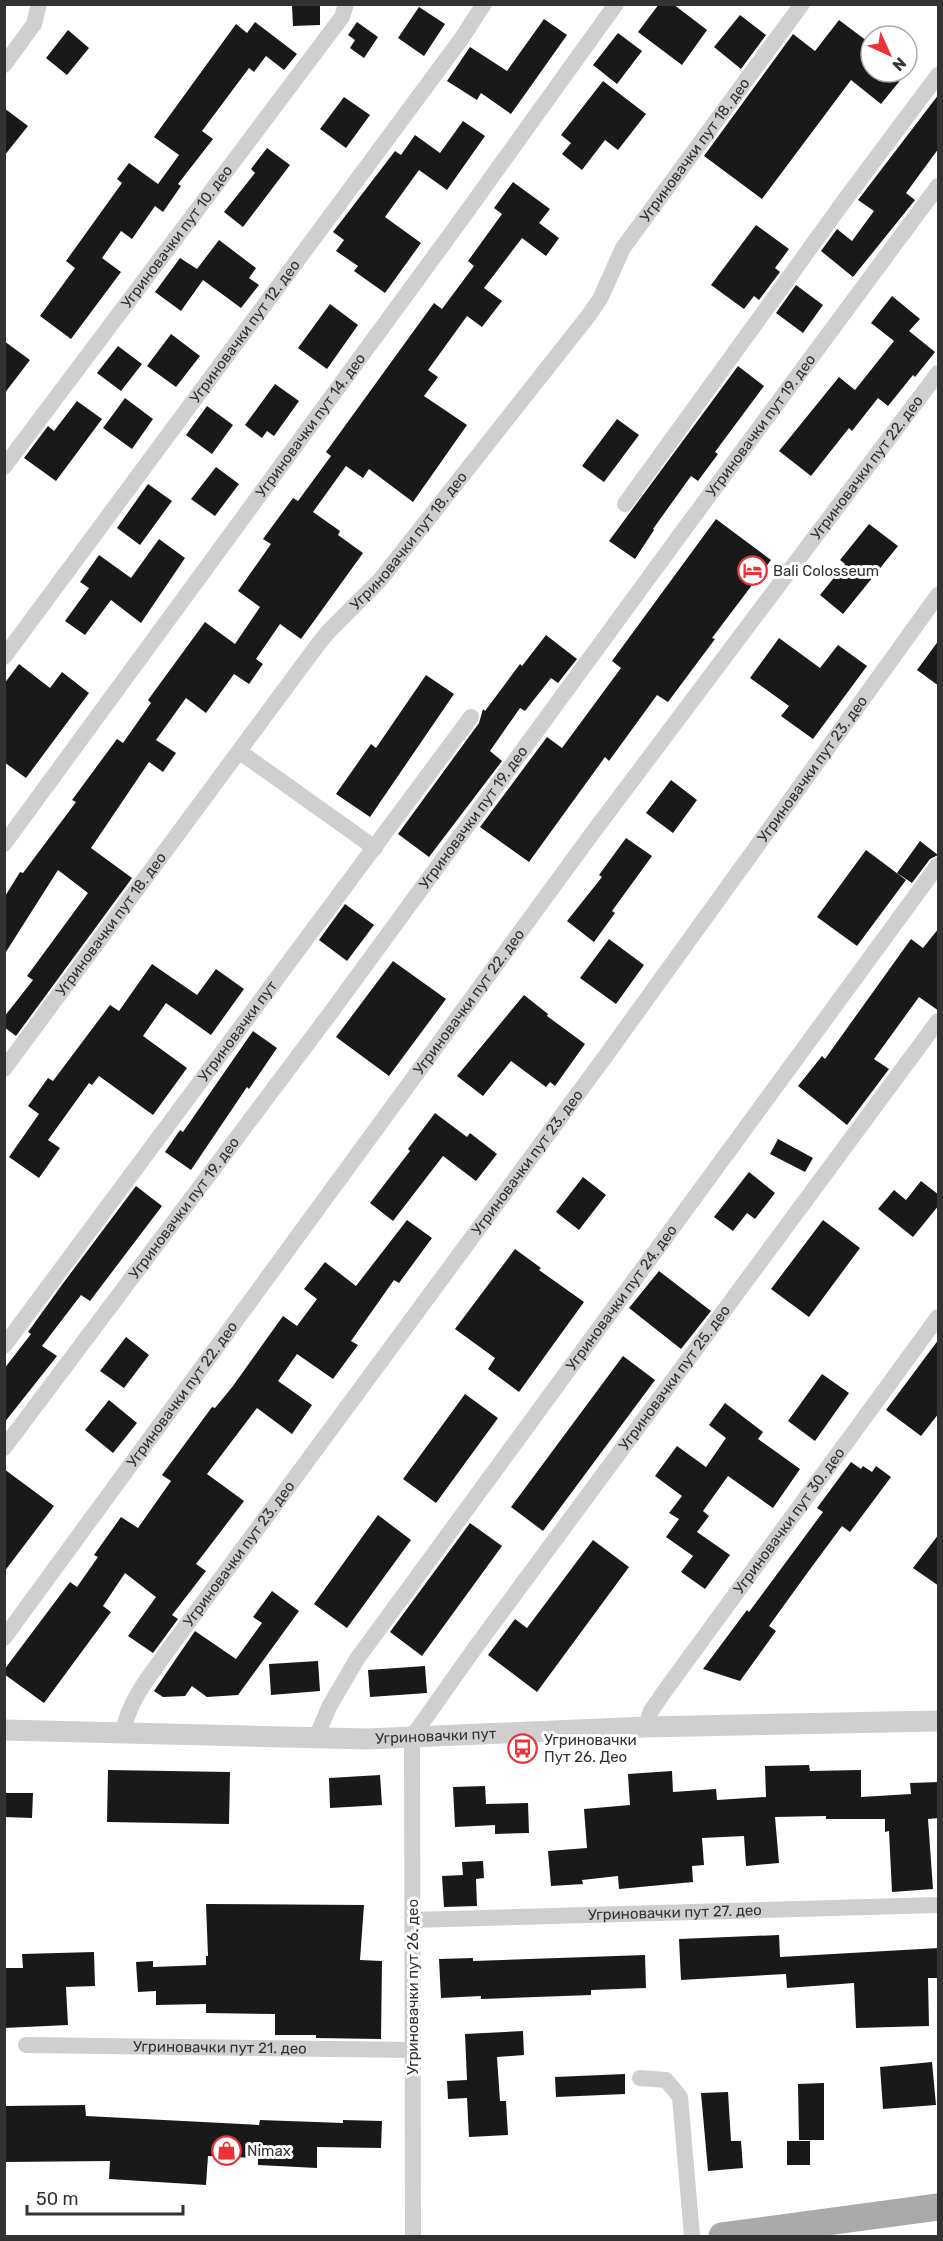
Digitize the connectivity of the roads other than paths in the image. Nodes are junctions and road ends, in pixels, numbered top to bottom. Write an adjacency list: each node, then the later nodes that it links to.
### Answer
1 (39, 4): 6 (street)
2 (346, 4): 10 (street, Угриновачки пут 10. део)
3 (484, 4): 13 (street, Угриновачки пут 12. део)
4 (615, 4): 16 (street, Угриновачки пут 14. део)
5 (802, 4): 15 (street, Угриновачки пут 18. део)
6 (4, 65)
7 (939, 75): 11 (street)
8 (939, 186): 23 (street, Угриновачки пут 19. део)
9 (939, 373): 24 (street, Угриновачки пут 22. део)
10 (4, 467)
11 (625, 504)
12 (939, 595): 28 (street, Угриновачки пут 23. део)
13 (4, 657)
14 (471, 717): 17 (street, Угриновачки пут)
15 (240, 752): 17 (street); 20 (street, Угриновачки пут 18. део)
16 (4, 844)
17 (375, 848): 22 (street, Угриновачки пут)
18 (938, 865): 30 (street, Угриновачки пут 24. део)
19 (939, 1021): 29 (street, Угриновачки пут 25. део)
20 (4, 1069)
21 (939, 1317): 26 (street, Угриновачки пут 30. део)
22 (4, 1346)
23 (4, 1448)
24 (4, 1638)
25 (939, 1721): 26 (street, Угриновачки пут)
26 (646, 1727): 29 (street, Угриновачки пут)
27 (4, 1730): 28 (street, Угриновачки пут)
28 (123, 1732): 30 (street, Угриновачки пут)
29 (412, 1737): 30 (street, Угриновачки пут); 32 (street, Угриновачки пут 26. део)
30 (316, 1738)
31 (939, 1905): 32 (street, Угриновачки пут 27. део)
32 (413, 1920): 34 (street, Угриновачки пут 26. део)
33 (26, 2045): 34 (street, Угриновачки пут 21. део)
34 (413, 2050): 37 (street, Угриновачки пут 26. део)
35 (640, 2078): 38 (street)
36 (939, 2206): 39 (main road)
37 (413, 2236)
38 (692, 2236)
39 (722, 2236)

